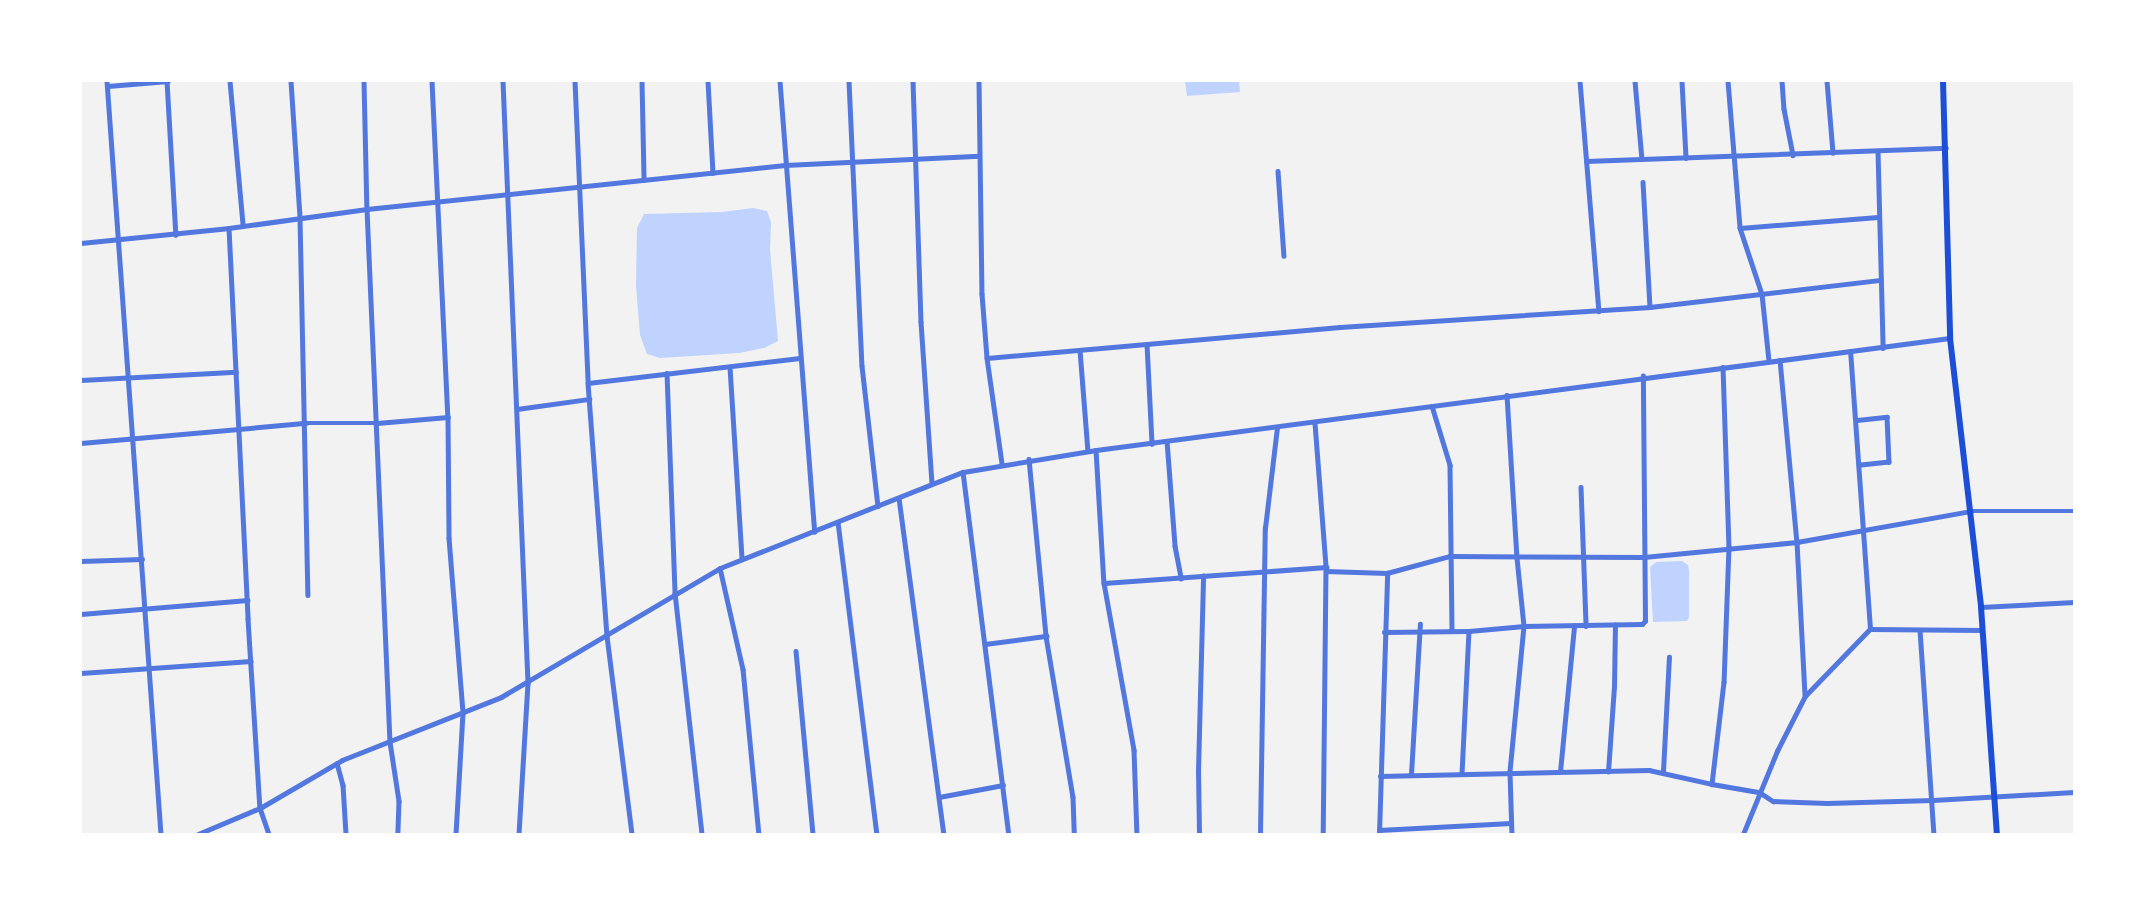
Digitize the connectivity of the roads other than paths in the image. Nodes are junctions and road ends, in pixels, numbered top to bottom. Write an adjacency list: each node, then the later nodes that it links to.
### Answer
1 (167, 81): 21 (street); 47 (street)
2 (231, 81): 44 (street)
3 (291, 81): 43 (street)
4 (364, 81): 41 (street)
5 (432, 81): 40 (street)
6 (503, 81): 39 (street)
7 (575, 81): 38 (street)
8 (642, 81): 36 (street)
9 (708, 81): 35 (street)
10 (780, 81): 33 (street)
11 (849, 81): 32 (street)
12 (913, 81): 27 (street)
13 (979, 81): 26 (street)
14 (1580, 81): 31 (street)
15 (1635, 81): 30 (street)
16 (1682, 81): 28 (street)
17 (1728, 81): 29 (street)
18 (1782, 81): 25 (street)
19 (1827, 81): 24 (street)
20 (1943, 81): 22 (main road)
21 (107, 84): 48 (street)
22 (1946, 148): 23 (street); 55 (main road)
23 (1878, 151): 24 (street); 42 (street)
24 (1833, 153): 25 (street)
25 (1794, 155): 29 (street)
26 (979, 156): 27 (street); 61 (street)
27 (916, 157): 32 (street); 93 (street)
28 (1686, 158): 29 (street); 30 (street)
29 (1732, 158): 46 (street)
30 (1642, 159): 31 (street)
31 (1586, 161): 54 (street)
32 (851, 162): 33 (street); 96 (street)
33 (785, 165): 35 (street); 60 (street)
34 (1278, 171): 50 (street)
35 (713, 173): 36 (street)
36 (644, 180): 38 (street)
37 (1643, 182): 53 (street)
38 (578, 189): 39 (street); 71 (street)
39 (508, 195): 40 (street); 75 (street)
40 (439, 201): 41 (street); 76 (street)
41 (367, 209): 43 (street); 79 (street)
42 (1878, 217): 46 (street); 51 (street)
43 (300, 218): 44 (street); 78 (street)
44 (243, 225): 45 (street)
45 (228, 228): 47 (street); 66 (street)
46 (1740, 228): 52 (street)
47 (176, 235): 48 (street)
48 (120, 241): 49 (street); 69 (street)
49 (81, 243)
50 (1284, 256)
51 (1880, 280): 52 (street); 57 (street)
52 (1762, 294): 53 (street); 63 (street)
53 (1650, 307): 54 (street)
54 (1599, 310): 56 (street)
55 (1950, 338): 57 (street); 97 (main road)
56 (1147, 344): 58 (street); 86 (street)
57 (1883, 348): 59 (street)
58 (1080, 350): 61 (street); 88 (street)
59 (1850, 352): 62 (street); 77 (street)
60 (800, 358): 64 (street); 100 (street)
61 (987, 358): 90 (street)
62 (1780, 360): 63 (street); 102 (street)
63 (1769, 361): 65 (street)
64 (730, 367): 67 (street); 107 (street)
65 (1723, 367): 68 (street); 103 (street)
66 (236, 372): 69 (street); 82 (street)
67 (667, 373): 71 (street); 118 (street)
68 (1643, 376): 72 (street); 106 (street)
69 (130, 378): 70 (street); 83 (street)
70 (81, 380)
71 (588, 382): 73 (street)
72 (1507, 395): 74 (street); 108 (street)
73 (589, 399): 75 (street); 137 (street)
74 (1432, 406): 80 (street); 105 (street)
75 (517, 409): 145 (street)
76 (448, 417): 79 (street); 147 (street)
77 (1857, 420): 91 (street); 91 (street)
78 (306, 423): 79 (street); 82 (street); 119 (street)
79 (377, 423): 148 (street)
80 (1315, 423): 81 (street); 113 (street)
81 (1277, 428): 84 (street); 112 (street)
82 (239, 429): 83 (street); 120 (street)
83 (133, 438): 85 (street); 109 (street)
84 (1167, 441): 86 (street); 116 (street)
85 (81, 443)
86 (1152, 444): 87 (street)
87 (1096, 450): 88 (street); 117 (street)
88 (1088, 451): 89 (street)
89 (1029, 459): 90 (street); 138 (street)
90 (1002, 464): 92 (street)
91 (1860, 465): 101 (street)
92 (963, 472): 93 (street); 139 (street)
93 (932, 484): 95 (street)
94 (1581, 487): 104 (street)
95 (899, 498): 96 (street); 161 (street)
96 (878, 506): 99 (street)
97 (1971, 511): 98 (street); 101 (street); 122 (main road)
98 (2074, 511)
99 (838, 522): 100 (street); 178 (street)
100 (815, 532): 107 (street)
101 (1864, 532): 102 (street); 130 (street)
102 (1797, 542): 103 (street); 146 (street)
103 (1729, 547): 106 (street); 157 (street)
104 (1582, 555): 106 (street); 108 (street); 129 (street)
105 (1450, 556): 108 (street); 114 (street); 134 (street)
106 (1644, 557): 126 (street)
107 (742, 558): 111 (street)
108 (1517, 558): 127 (street)
109 (142, 559): 110 (street); 123 (street)
110 (81, 561)
111 (720, 568): 118 (street); 176 (street)
112 (1266, 569): 113 (street); 115 (street); 184 (street)
113 (1326, 569): 114 (street); 185 (street)
114 (1387, 573): 136 (street)
115 (1203, 576): 116 (street); 183 (street)
116 (1181, 578): 117 (street)
117 (1104, 583): 182 (street)
118 (675, 593): 137 (street); 175 (street)
119 (308, 595)
120 (247, 600): 123 (street); 142 (street)
121 (2074, 602): 122 (street)
122 (1981, 607): 133 (main road)
123 (146, 608): 124 (street); 143 (street)
124 (81, 614)
125 (1420, 624): 131 (street)
126 (1615, 625): 129 (street); 154 (street)
127 (1524, 626): 128 (street); 135 (street); 152 (street)
128 (1574, 626): 129 (street); 153 (street)
129 (1586, 626)
130 (1870, 629): 132 (street); 146 (street)
131 (1419, 630): 134 (street); 136 (street); 155 (street)
132 (1920, 630): 133 (street); 163 (street)
133 (1982, 630): 162 (main road)
134 (1452, 631): 135 (street)
135 (1469, 631): 151 (street)
136 (1384, 632): 156 (street)
137 (607, 636): 145 (street); 174 (street)
138 (1046, 636): 139 (street); 181 (street)
139 (985, 644): 158 (street)
140 (796, 651): 177 (street)
141 (1669, 657): 150 (street)
142 (251, 661): 143 (street); 164 (street)
143 (150, 668): 144 (street); 167 (street)
144 (81, 673)
145 (528, 683): 147 (street); 173 (street)
146 (1805, 696): 159 (street)
147 (463, 713): 148 (street); 172 (street)
148 (390, 742): 149 (street); 171 (street)
149 (338, 764): 164 (street); 170 (street)
150 (1663, 771): 154 (street); 157 (street)
151 (1462, 772): 152 (street); 155 (street)
152 (1510, 772): 153 (street); 165 (street)
153 (1560, 772): 154 (street)
154 (1608, 772)
155 (1411, 774): 156 (street)
156 (1380, 776): 166 (street)
157 (1713, 784): 159 (street)
158 (1003, 785): 161 (street); 180 (street)
159 (1759, 792): 163 (street); 187 (street)
160 (2074, 792): 162 (street)
161 (939, 796): 179 (street)
162 (1995, 796): 163 (street); 189 (main road)
163 (1933, 800): 188 (street)
164 (260, 808): 168 (street); 169 (street)
165 (1511, 823): 166 (street); 186 (street)
166 (1379, 832)
167 (161, 834)
168 (198, 834)
169 (268, 834)
170 (346, 834)
171 (398, 834)
172 (456, 834)
173 (519, 834)
174 (632, 834)
175 (702, 834)
176 (759, 834)
177 (813, 834)
178 (877, 834)
179 (944, 834)
180 (1009, 834)
181 (1074, 834)
182 (1137, 834)
183 (1199, 834)
184 (1260, 834)
185 (1323, 834)
186 (1512, 834)
187 (1743, 834)
188 (1934, 834)
189 (1997, 834)

